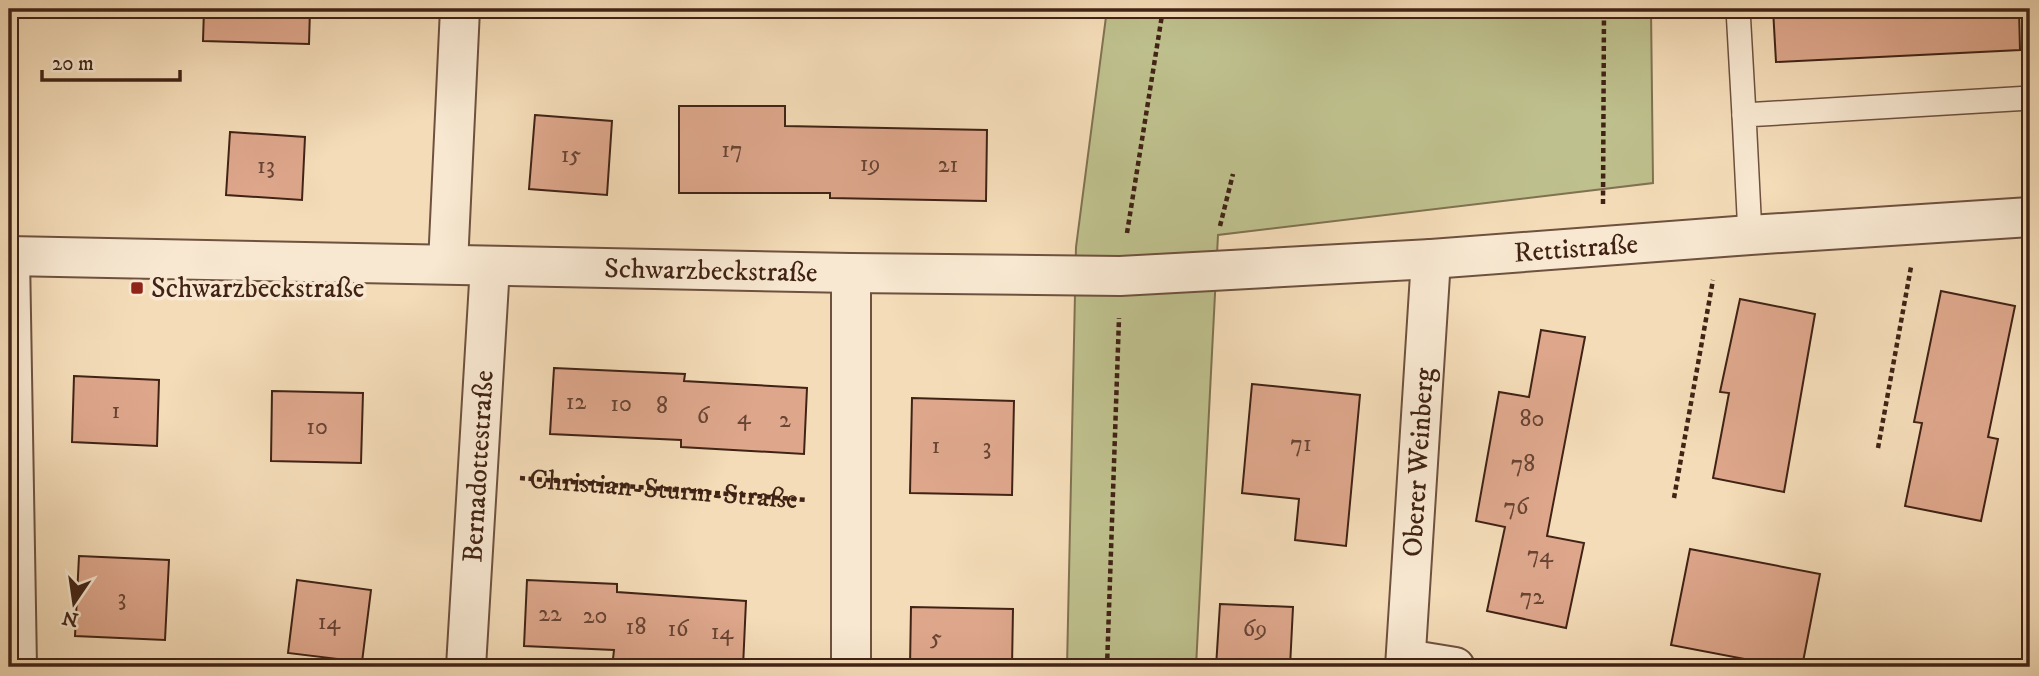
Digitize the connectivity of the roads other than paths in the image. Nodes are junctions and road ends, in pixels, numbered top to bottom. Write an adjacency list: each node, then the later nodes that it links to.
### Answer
1 (460, 9): 9 (street)
2 (1738, 9): 4 (lane)
3 (2030, 98): 4 (lane)
4 (1744, 115): 6 (lane)
5 (2030, 217): 6 (street, Rettistraße)
6 (1750, 235): 8 (street, Rettistraße)
7 (9, 256): 9 (street, Schwarzbeckstraße); 14 (street)
8 (1431, 259): 12 (street, Rettistraße); 13 (street, Oberer Weinberg)
9 (448, 264): 10 (street, Schwarzbeckstraße)
10 (490, 265): 11 (street, Schwarzbeckstraße); 15 (street, Bernadottestraße)
11 (851, 273): 12 (street, Schwarzbeckstraße); 16 (street)
12 (1120, 276)
13 (1406, 663): 17 (street)
14 (17, 667)
15 (466, 667)
16 (851, 667)
17 (1455, 667)

